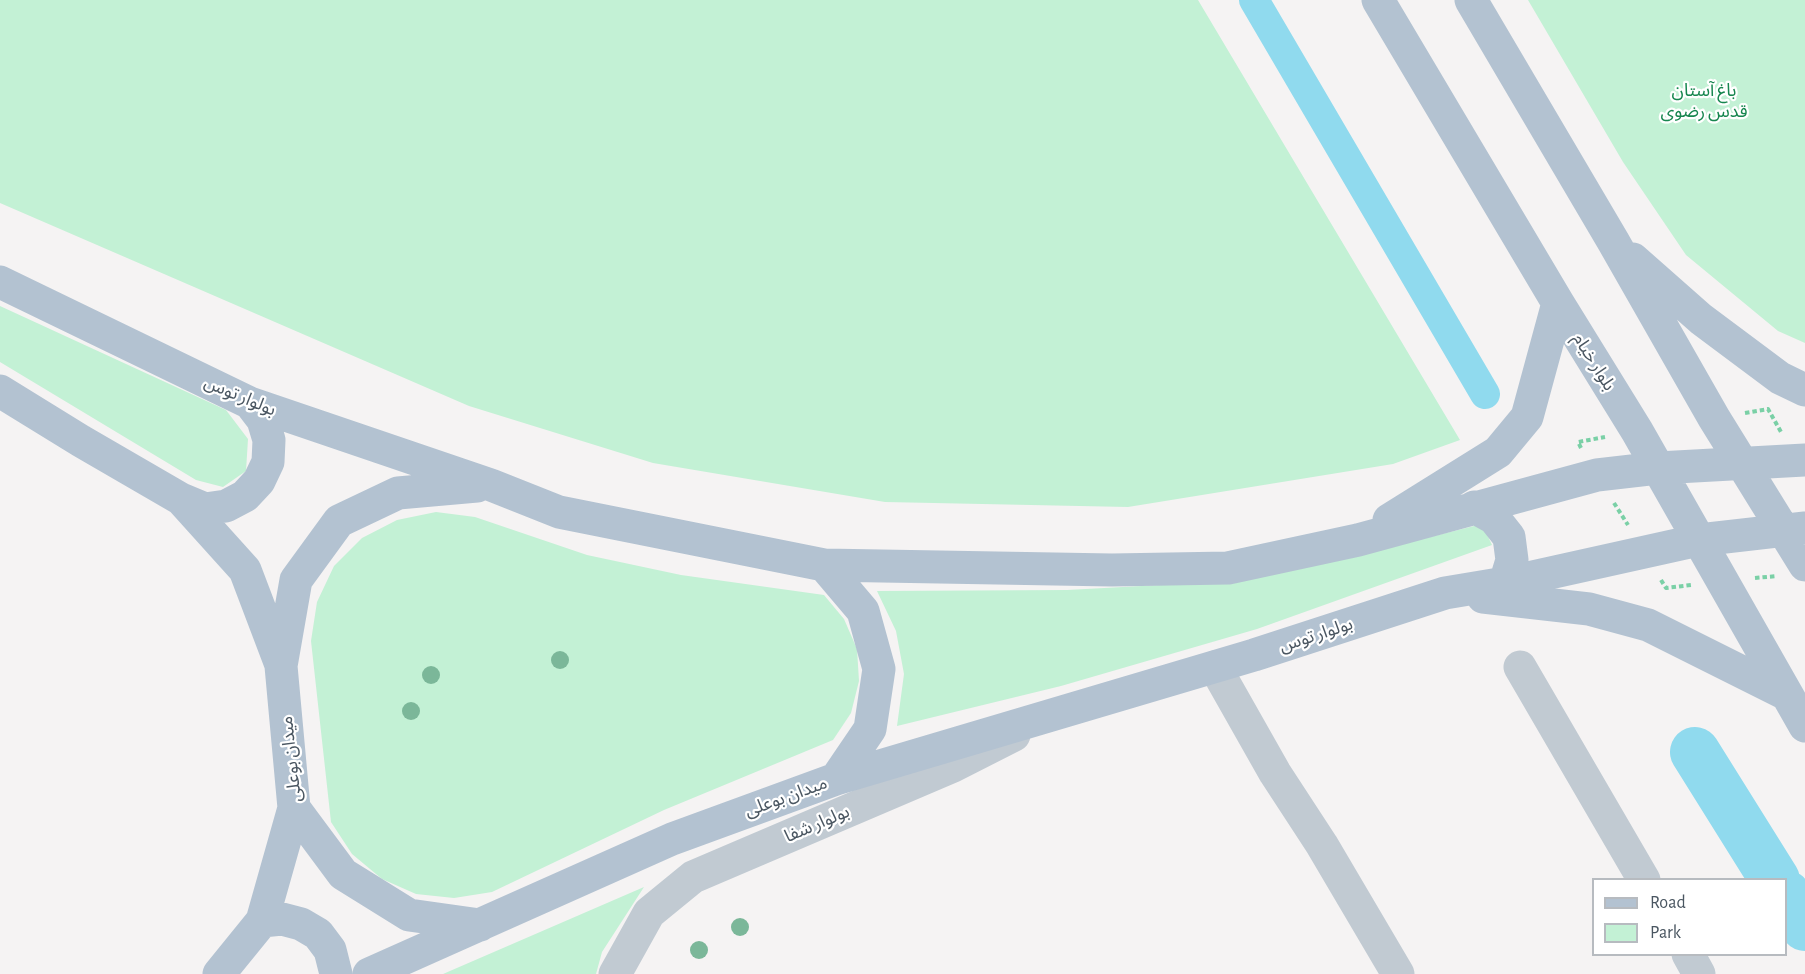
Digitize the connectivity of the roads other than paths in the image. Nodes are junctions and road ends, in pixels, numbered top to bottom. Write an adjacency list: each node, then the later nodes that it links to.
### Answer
1 (1378, 0): 5 (main road, بلوار خیام)
2 (1471, 0): 3 (main road)
3 (1613, 241): 6 (main road); 10 (main road)
4 (0, 282): 8 (main road, بولوار توس)
5 (1558, 303): 11 (main road, بلوار خیام); 16 (main road)
6 (1805, 390)
7 (0, 391): 13 (main road)
8 (250, 403): 12 (main road, بولوار توس); 13 (main road)
9 (1805, 460): 10 (main road)
10 (1743, 463): 11 (main road); 15 (main road)
11 (1658, 468): 14 (main road); 17 (main road, بلوار خیام)
12 (491, 485): 18 (main road, میدان بوعلی); 22 (main road, میدان بوعلی)
13 (181, 499): 22 (main road)
14 (1474, 507): 16 (main road); 20 (main road)
15 (1794, 529): 17 (main road, بولوار توس); 19 (main road)
16 (1358, 540): 18 (main road)
17 (1699, 540): 20 (main road, بولوار توس); 25 (main road, بلوار خیام)
18 (824, 565): 28 (main road, میدان بوعلی)
19 (1805, 565)
20 (1505, 583): 21 (main road, بولوار توس)
21 (1445, 593): 23 (main road, بولوار توس); 25 (main road)
22 (281, 666): 29 (main road, میدان بوعلی)
23 (1215, 666): 26 (main road, بولوار توس); 38 (street)
24 (1520, 668): 30 (street)
25 (1786, 694): 27 (main road, بلوار خیام)
26 (1054, 714): 28 (main road, بولوار توس); 37 (street, بولوار شفا)
27 (1805, 726)
28 (836, 779): 32 (main road, میدان بوعلی)
29 (294, 808): 31 (main road); 32 (main road, میدان بوعلی)
30 (1643, 878)
31 (262, 921): 34 (main road); 35 (main road)
32 (480, 925): 36 (main road)
33 (1689, 956): 39 (street)
34 (219, 974)
35 (336, 974)
36 (369, 974)
37 (615, 974)
38 (1398, 974)
39 (1699, 974)

